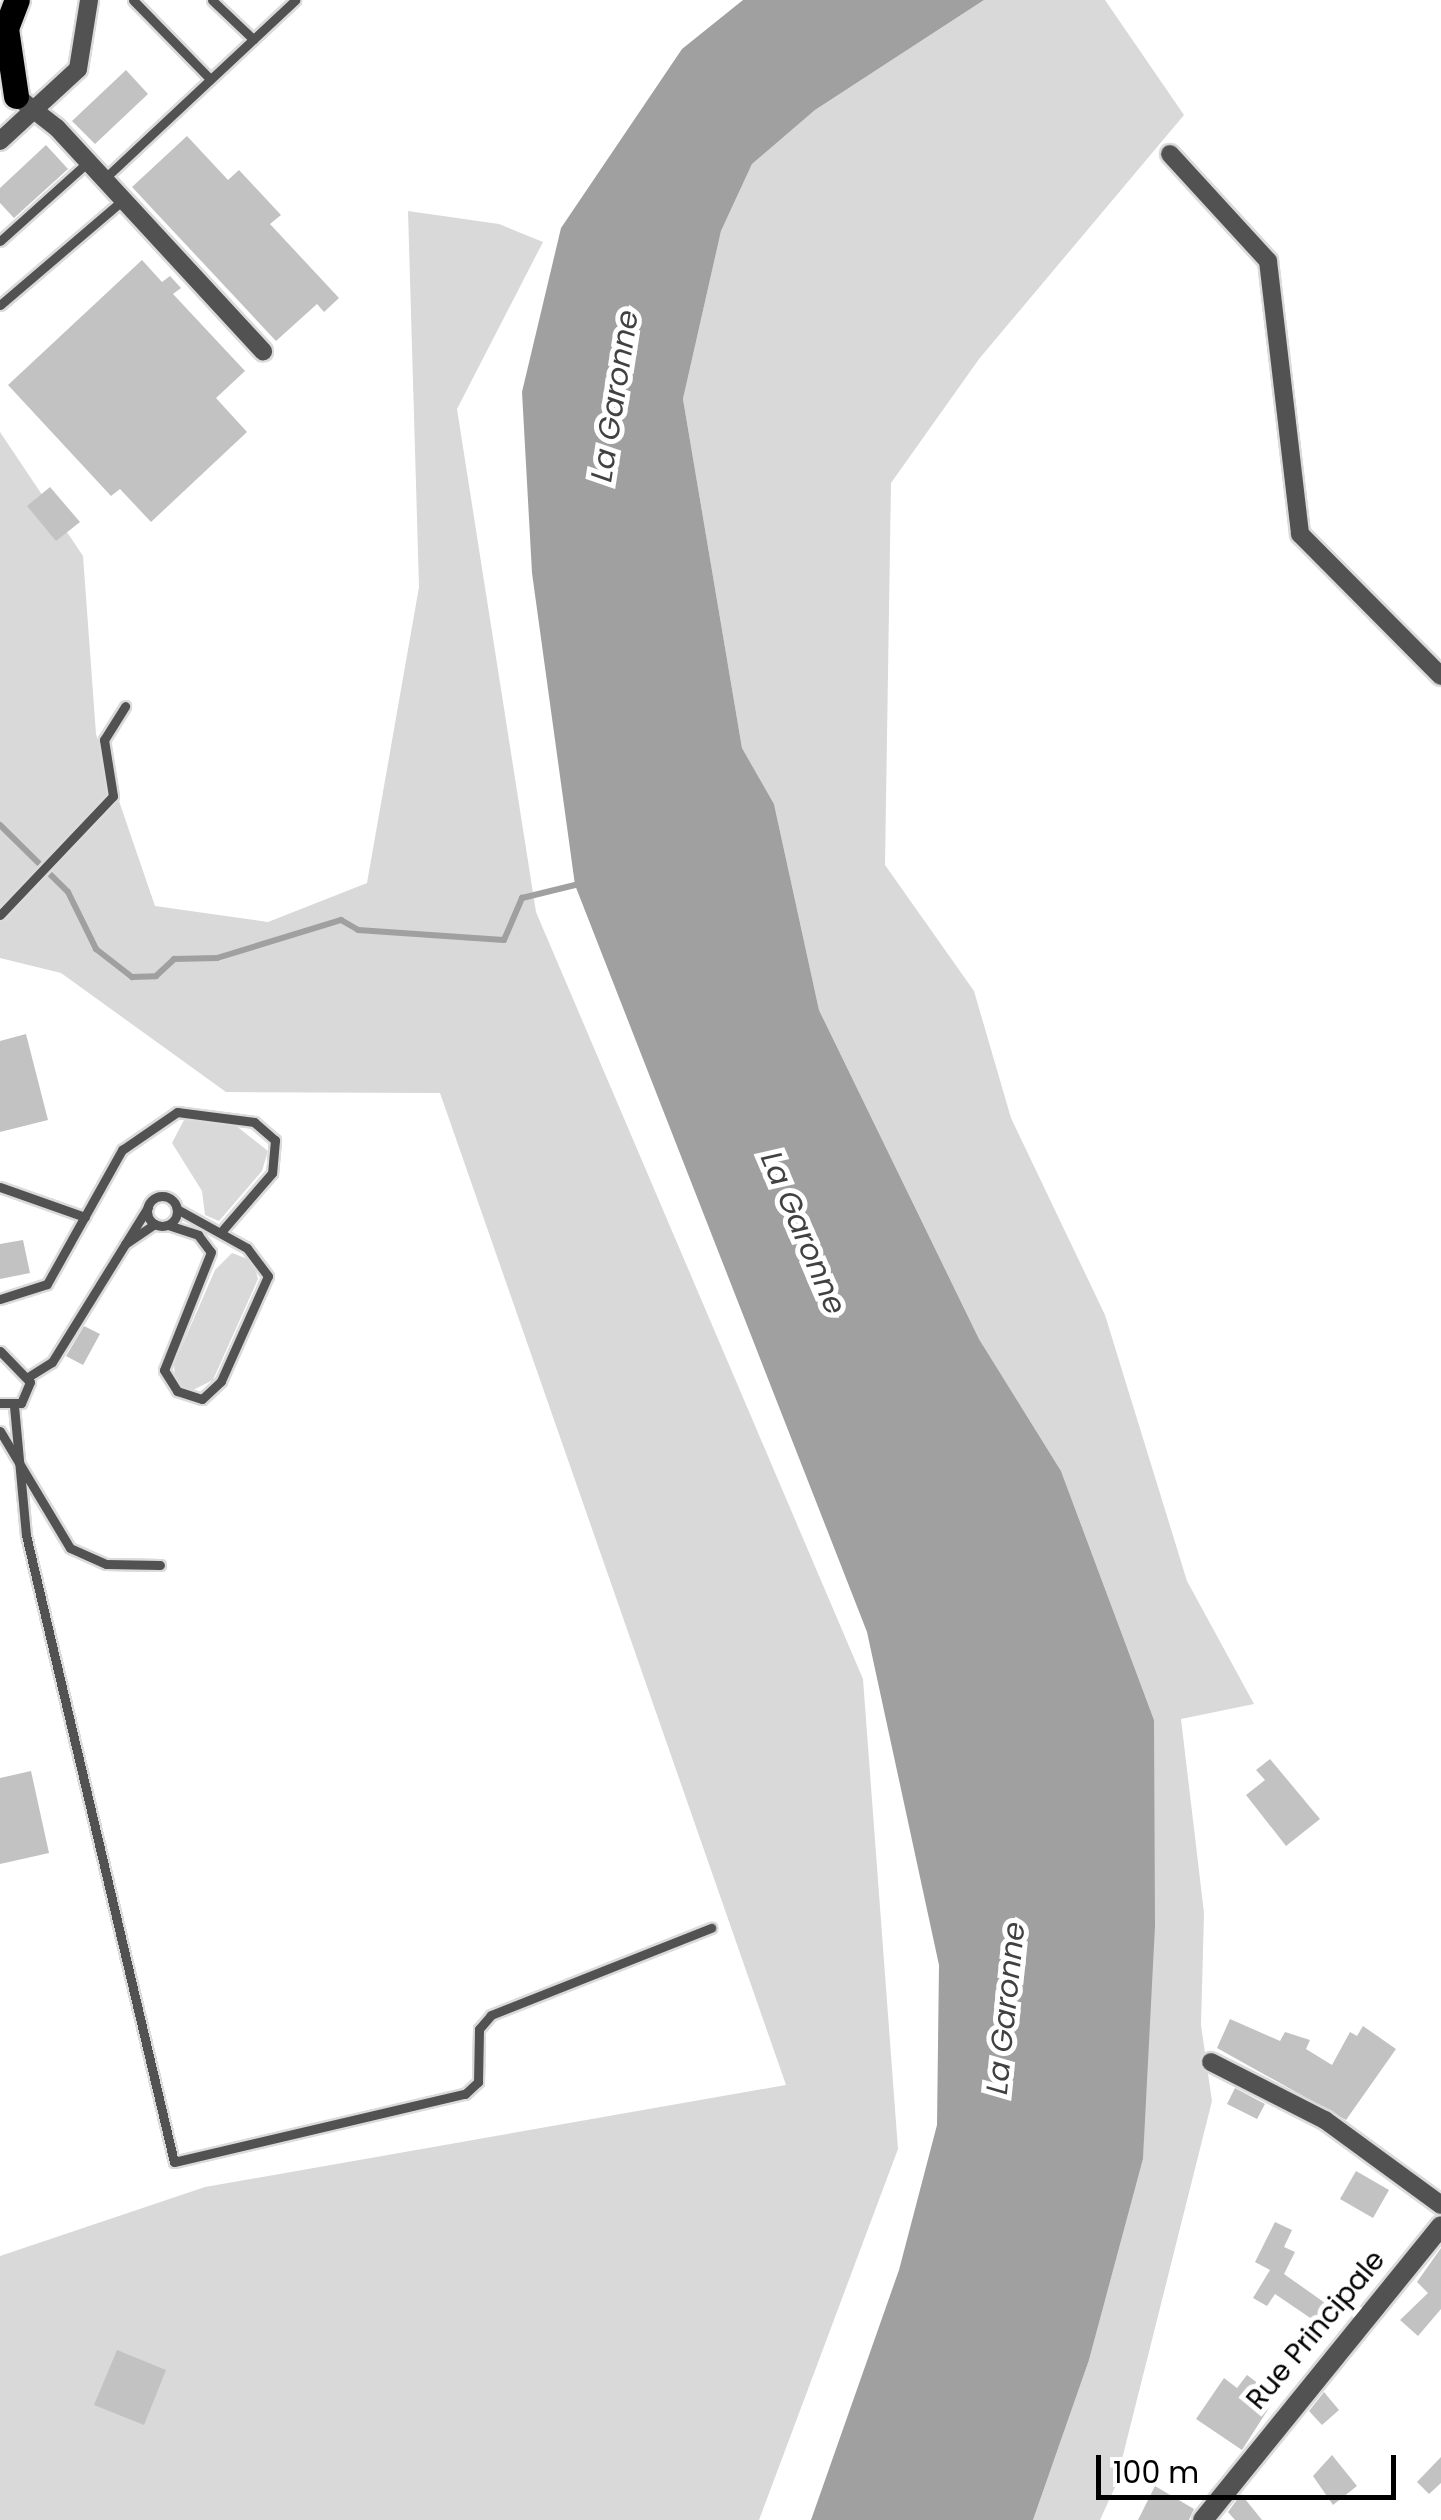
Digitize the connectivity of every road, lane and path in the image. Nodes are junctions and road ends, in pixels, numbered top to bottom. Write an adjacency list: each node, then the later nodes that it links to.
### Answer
1 (17, 0): 8 (main road)
2 (90, 0): 8 (street)
3 (132, 0): 7 (lane)
4 (212, 0): 6 (lane)
5 (294, 0): 6 (lane)
6 (253, 39): 7 (lane)
7 (210, 79): 12 (lane)
8 (16, 98): 9 (street); 11 (street)
9 (0, 141)
10 (1170, 154): 17 (street)
11 (88, 162): 12 (street); 14 (lane)
12 (104, 179): 13 (street)
13 (123, 200): 15 (lane); 16 (street)
14 (0, 241)
15 (0, 305)
16 (263, 351)
17 (1441, 676)
18 (125, 706): 19 (lane)
19 (0, 916)
20 (0, 1187): 23 (lane)
21 (148, 1206): 22 (lane); 24 (lane); 27 (lane)
22 (177, 1209): 25 (lane); 26 (lane)
23 (85, 1216): 26 (lane); 28 (lane)
24 (155, 1224): 25 (lane); 27 (lane)
25 (168, 1225): 26 (lane)
26 (220, 1233)
27 (123, 1246): 30 (lane)
28 (0, 1299)
29 (0, 1350): 30 (lane)
30 (28, 1378): 32 (lane)
31 (0, 1403): 32 (lane)
32 (14, 1406): 34 (lane)
33 (0, 1431): 34 (lane)
34 (16, 1453): 35 (lane); 36 (lane)
35 (160, 1565)
36 (711, 1928)
37 (1211, 2062): 38 (street)
38 (1441, 2205)
39 (1440, 2228): 40 (street, Rue Principale)
40 (1203, 2520)

